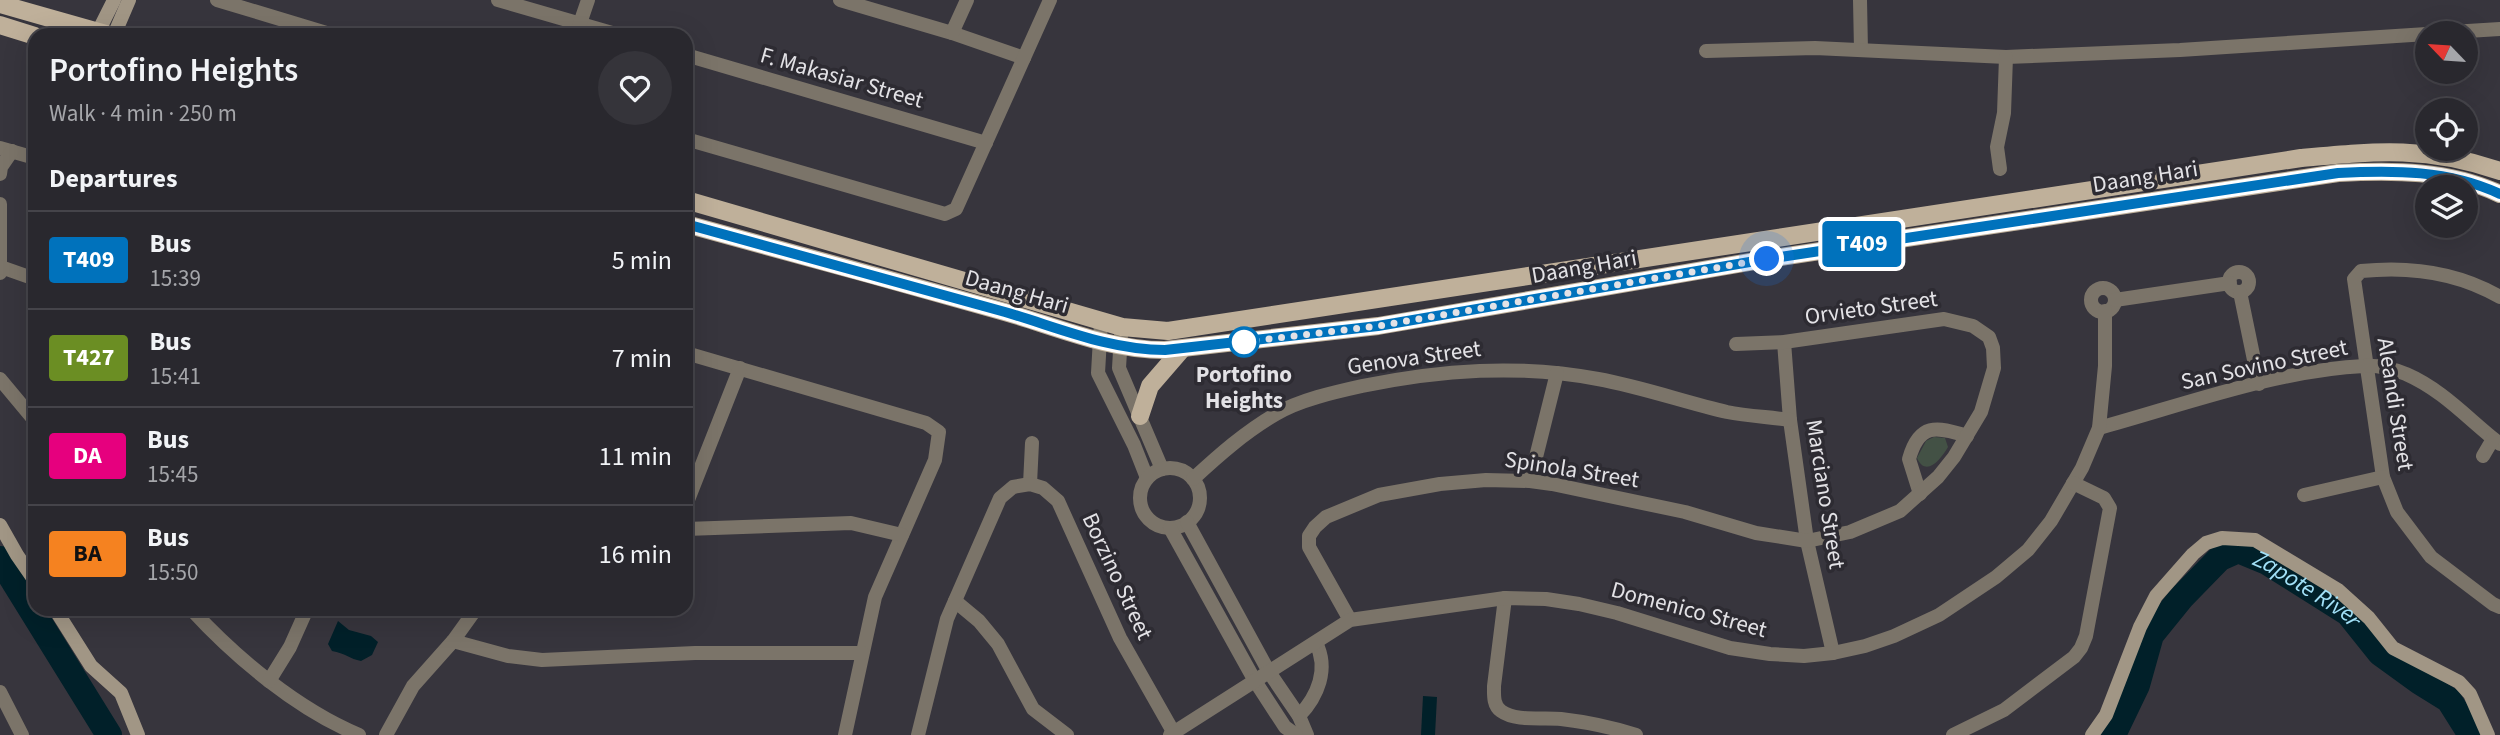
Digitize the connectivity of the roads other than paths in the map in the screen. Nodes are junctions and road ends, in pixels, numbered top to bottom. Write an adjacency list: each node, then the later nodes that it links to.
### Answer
1 (114, 0): 14 (street)
2 (129, 0): 15 (street)
3 (217, 0): 16 (street)
4 (498, 0): 17 (street)
5 (588, 0): 18 (street)
6 (840, 0): 10 (street)
7 (967, 0): 21 (street)
8 (1051, 0): 28 (street)
9 (1860, 0): 25 (street)
10 (866, 3): 21 (street)
11 (0, 4): 13 (main road)
12 (0, 25): 22 (main road)
13 (86, 28)
14 (108, 28)
15 (111, 28)
16 (310, 28)
17 (575, 28)
18 (578, 28)
19 (2500, 29): 20 (street)
20 (2478, 30)
21 (952, 33): 28 (street)
22 (28, 34)
23 (2415, 35): 27 (street)
24 (1706, 51): 25 (street)
25 (1861, 51): 27 (street)
26 (693, 57): 30 (street, F. Makasiar Street)
27 (2006, 57): 33 (street)
28 (1024, 58): 30 (street)
29 (693, 141): 30 (street)
30 (986, 144)
31 (6, 150): 32 (street); 35 (street)
32 (28, 156)
33 (2000, 169)
34 (2500, 171): 40 (main road, Daang Hari)
35 (0, 174)
36 (2500, 194): 41 (main road, Daang Hari)
37 (693, 202): 45 (main road, Daang Hari)
38 (0, 204): 42 (street)
39 (693, 226): 47 (main road, Daang Hari)
40 (1764, 241): 41 (main road); 46 (main road, Daang Hari)
41 (1767, 259): 51 (main road, Daang Hari)
42 (1, 270): 43 (street)
43 (28, 277)
44 (2500, 297): 53 (street, Aleandi Street)
45 (1101, 321): 46 (main road, Daang Hari); 47 (street)
46 (1122, 327): 50 (street)
47 (1100, 341): 50 (main road, Daang Hari); 68 (street)
48 (1784, 342): 49 (street, Orvieto Street); 60 (street, Marciano Street); 62 (street, Orvieto Street)
49 (1736, 344)
50 (1119, 346): 51 (main road, Daang Hari); 59 (street)
51 (1182, 349): 59 (main road)
52 (693, 355): 54 (street)
53 (2367, 365): 57 (street, San Sovino Street); 63 (street, San Sovino Street); 67 (street, Aleandi Street)
54 (740, 368): 73 (street); 80 (street)
55 (1558, 373): 60 (street, Genova Street); 69 (street, Genova Street); 70 (street)
56 (0, 379): 58 (street)
57 (2259, 384): 61 (street, San Sovino Street); 61 (street, Domenico Street)
58 (28, 413)
59 (1140, 416): 66 (street)
60 (1790, 419): 81 (street, Marciano Street)
61 (2099, 428): 71 (street, Domenico Street)
62 (1967, 436): 74 (street, Orvieto Street); 74 (street)
63 (2497, 442): 65 (street)
64 (1032, 443): 72 (street)
65 (2483, 456)
66 (1163, 469): 68 (street); 69 (street)
67 (2383, 477): 75 (street); 85 (street, Aleandi Street)
68 (1147, 478): 78 (street)
69 (1193, 479): 76 (street)
70 (1530, 481): 81 (street, Spinola Street); 90 (street, Spinola Street)
71 (2073, 483): 94 (street, Domenico Street); 111 (street)
72 (1030, 484): 84 (street); 100 (street, Borzino Street)
73 (693, 487)
74 (1920, 494): 81 (street, Orvieto Street)
75 (2304, 495)
76 (1187, 522): 78 (street); 95 (street)
77 (0, 525): 82 (street)
78 (1170, 528): 97 (street)
79 (693, 529): 80 (street)
80 (902, 535): 93 (street)
81 (1807, 541): 94 (street, Marciano Street)
82 (28, 571)
83 (1505, 598): 90 (street, Domenico Street); 94 (street, Domenico Street); 110 (street)
84 (955, 601): 106 (street); 107 (street)
85 (2500, 607)
86 (59, 616): 102 (street)
87 (197, 616): 96 (street)
88 (304, 616): 96 (street)
89 (471, 616): 91 (street)
90 (1350, 620): 92 (street, Domenico Street)
91 (453, 641): 93 (street); 104 (street)
92 (1316, 643): 95 (street, Domenico Street); 99 (street)
93 (862, 653): 105 (street)
94 (1833, 653)
95 (1269, 671): 97 (street, Domenico Street); 99 (street)
96 (269, 681): 103 (street)
97 (1255, 681): 100 (street, Domenico Street); 108 (street)
98 (0, 691): 101 (street)
99 (1299, 716): 109 (street)
100 (1173, 734)
101 (22, 735)
102 (138, 735)
103 (359, 735)
104 (386, 735)
105 (845, 735)
106 (918, 735)
107 (1067, 735)
108 (1296, 735)
109 (1307, 735)
110 (1636, 735)
111 (1953, 735)
112 (2092, 735): 113 (street)
113 (2488, 735)

